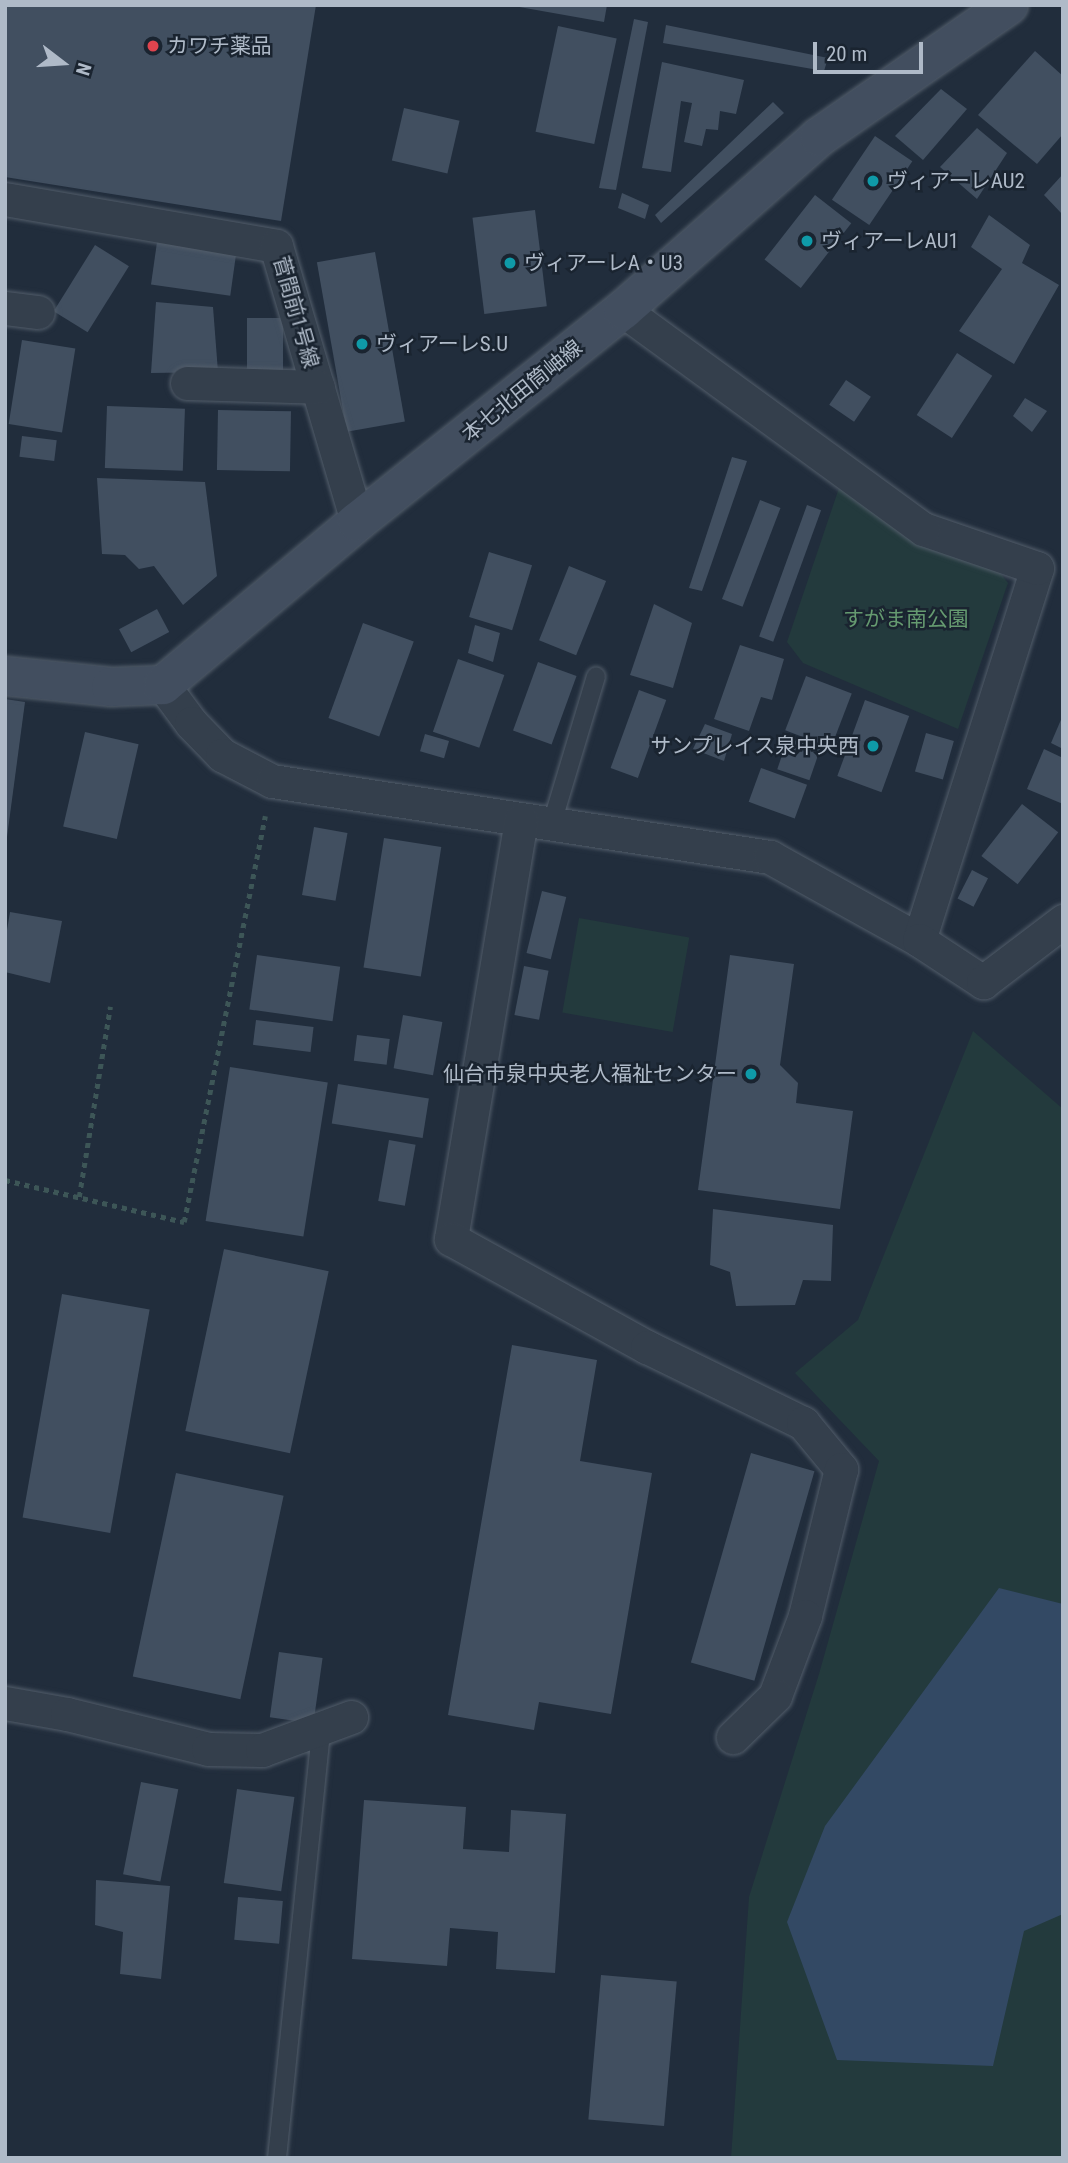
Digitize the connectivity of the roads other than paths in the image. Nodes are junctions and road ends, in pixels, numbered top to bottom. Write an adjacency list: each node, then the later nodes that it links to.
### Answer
1 (1009, 5): 4 (street, 本七北田筒岫線)
2 (5, 200): 7 (street, 菅間前1号線)
3 (5, 308): 5 (street)
4 (623, 310): 8 (street, 本七北田筒岫線); 14 (street)
5 (38, 312)
6 (187, 383): 7 (street)
7 (318, 387): 8 (street, 菅間前1号線)
8 (357, 522): 11 (street, 本七北田筒岫線)
9 (5, 676): 11 (street)
10 (596, 676): 12 (lane)
11 (163, 685): 12 (street)
12 (536, 822): 14 (street); 18 (street)
13 (1063, 921): 14 (street)
14 (919, 940)
15 (5, 1703): 17 (street)
16 (351, 1717): 17 (street)
17 (321, 1729): 19 (lane)
18 (733, 1737)
19 (277, 2158)

